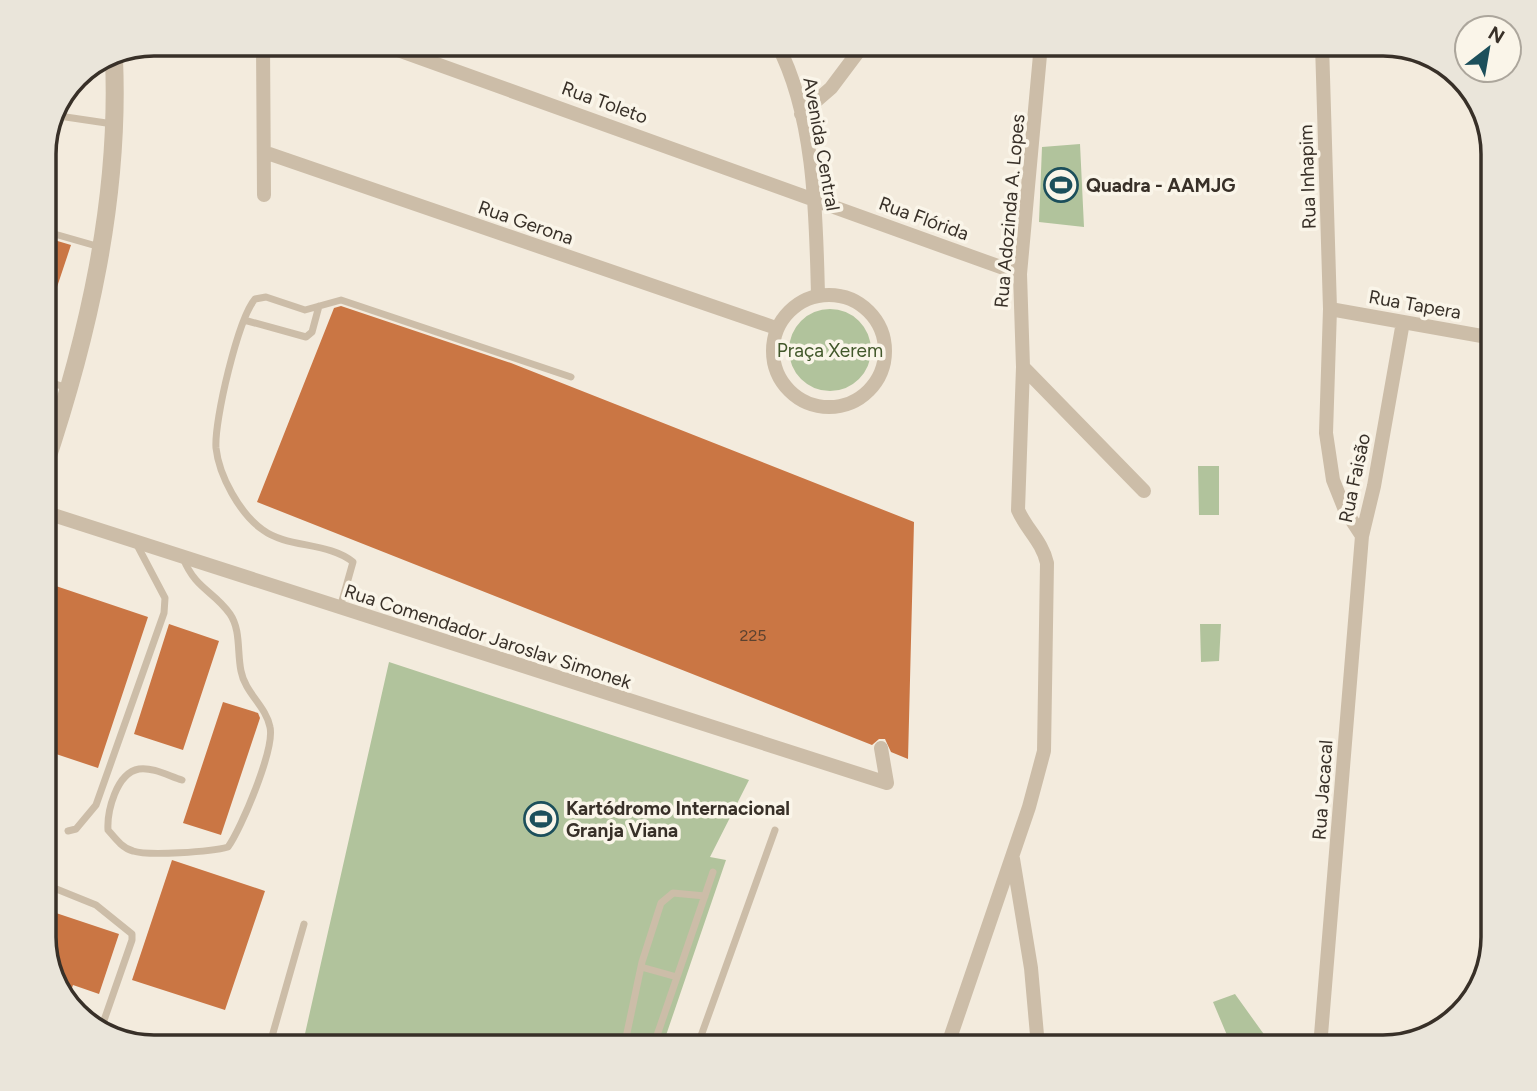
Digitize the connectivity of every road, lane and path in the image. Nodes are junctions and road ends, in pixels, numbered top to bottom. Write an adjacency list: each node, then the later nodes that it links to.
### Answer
1 (263, 56): 11 (street)
2 (416, 56): 13 (street, Rua Toleto)
3 (784, 56): 8 (street, Avenida Central)
4 (855, 56): 8 (street)
5 (1040, 56): 16 (street, Rua Adozinda A. Lopes)
6 (1322, 56): 19 (street, Rua Inhapim)
7 (114, 65): 10 (street)
8 (801, 114): 13 (street, Avenida Central)
9 (64, 117): 10 (lane)
10 (114, 124): 15 (street)
11 (264, 152): 12 (street); 22 (street, Rua Gerona)
12 (264, 195)
13 (816, 197): 16 (street, Rua Flórida); 17 (street, Avenida Central)
14 (56, 234): 15 (lane)
15 (102, 247): 27 (street)
16 (1020, 274): 24 (street, Rua Adozinda A. Lopes)
17 (818, 295): 22 (street); 22 (street)
18 (319, 306): 20 (lane); 20 (lane); 25 (lane)
19 (1330, 309): 21 (street, Rua Tapera); 31 (street, Rua Faisão)
20 (244, 320): 34 (lane)
21 (1403, 322): 23 (street, Rua Tapera); 31 (street, Rua Faisão)
22 (776, 328)
23 (1481, 336)
24 (1023, 368): 29 (street); 39 (street, Rua Adozinda A. Lopes)
25 (571, 377)
26 (56, 384): 27 (lane)
27 (71, 389): 28 (street)
28 (56, 433)
29 (1144, 491)
30 (56, 516): 32 (street, Rua Comendador Jaroslav Simonek)
31 (1362, 536): 53 (street, Rua Jacacal)
32 (135, 542): 33 (street, Rua Comendador Jaroslav Simonek); 38 (lane)
33 (182, 557): 34 (street, Rua Comendador Jaroslav Simonek); 36 (lane)
34 (340, 609): 35 (street, Rua Comendador Jaroslav Simonek)
35 (881, 748)
36 (182, 780)
37 (775, 830): 50 (lane)
38 (68, 831)
39 (1013, 857): 51 (street, Rua Adozinda A. Lopes); 52 (street)
40 (713, 872): 42 (lane)
41 (56, 889): 46 (lane)
42 (705, 896): 44 (lane); 45 (lane)
43 (304, 924): 47 (lane)
44 (641, 967): 45 (lane); 48 (lane)
45 (677, 977): 49 (lane)
46 (104, 1021)
47 (272, 1035)
48 (627, 1035)
49 (657, 1035)
50 (702, 1035)
51 (951, 1035)
52 (1037, 1035)
53 (1321, 1035)

